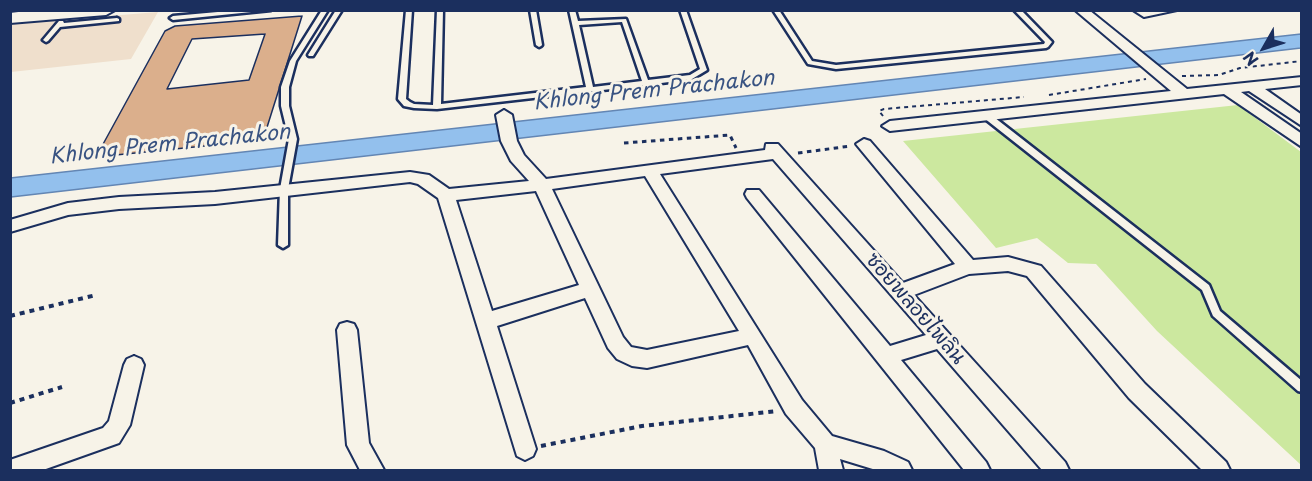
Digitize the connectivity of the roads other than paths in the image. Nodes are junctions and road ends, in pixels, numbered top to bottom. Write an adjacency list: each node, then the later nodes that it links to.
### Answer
1 (268, 10): 15 (lane)
2 (325, 10): 40 (lane)
3 (339, 10): 24 (lane)
4 (409, 10): 31 (lane)
5 (440, 10): 31 (lane)
6 (533, 10): 23 (lane)
7 (572, 10): 21 (lane)
8 (622, 10): 20 (lane)
9 (683, 10): 26 (lane)
10 (776, 10): 11 (lane)
11 (1017, 10)
12 (1081, 10): 30 (street)
13 (1139, 10): 14 (street)
14 (1171, 10)
15 (210, 13): 18 (lane)
16 (112, 15): 19 (main road)
17 (10, 18): 19 (main road)
18 (173, 18)
19 (63, 19): 22 (lane)
20 (624, 20): 21 (lane); 26 (lane)
21 (575, 23): 29 (lane)
22 (46, 40)
23 (539, 45)
24 (311, 55)
25 (1302, 81): 27 (street)
26 (646, 83): 29 (lane)
27 (1251, 86): 28 (street); 34 (street)
28 (1227, 89): 30 (street); 36 (street)
29 (590, 90): 31 (lane)
30 (1184, 94): 32 (street)
31 (437, 107)
32 (987, 116): 35 (street); 54 (lane)
33 (504, 118): 39 (street)
34 (1302, 122)
35 (890, 126)
36 (1302, 142)
37 (864, 144): 45 (street)
38 (649, 169): 39 (street); 47 (street, ซอยพลอยไพลิน); 50 (street)
39 (542, 185): 42 (street); 46 (street)
40 (284, 189): 42 (street); 43 (street); 44 (lane)
41 (753, 194): 52 (street)
42 (446, 195): 48 (street)
43 (10, 226)
44 (283, 245)
45 (968, 267): 47 (street); 63 (street)
46 (592, 289): 48 (street); 50 (street)
47 (900, 292): 51 (street, ซอยพลอยไพลิน)
48 (486, 321): 56 (street)
49 (347, 330): 58 (street)
50 (753, 336): 55 (street)
51 (941, 339): 52 (street); 62 (street, ซอยพลอยไพลิน)
52 (886, 356): 61 (street)
53 (134, 365): 57 (street)
54 (1302, 388)
55 (825, 444): 59 (street); 60 (street)
56 (525, 449)
57 (14, 471)
58 (372, 471)
59 (831, 471)
60 (900, 471)
61 (978, 471)
62 (1057, 471)
63 (1218, 471)

